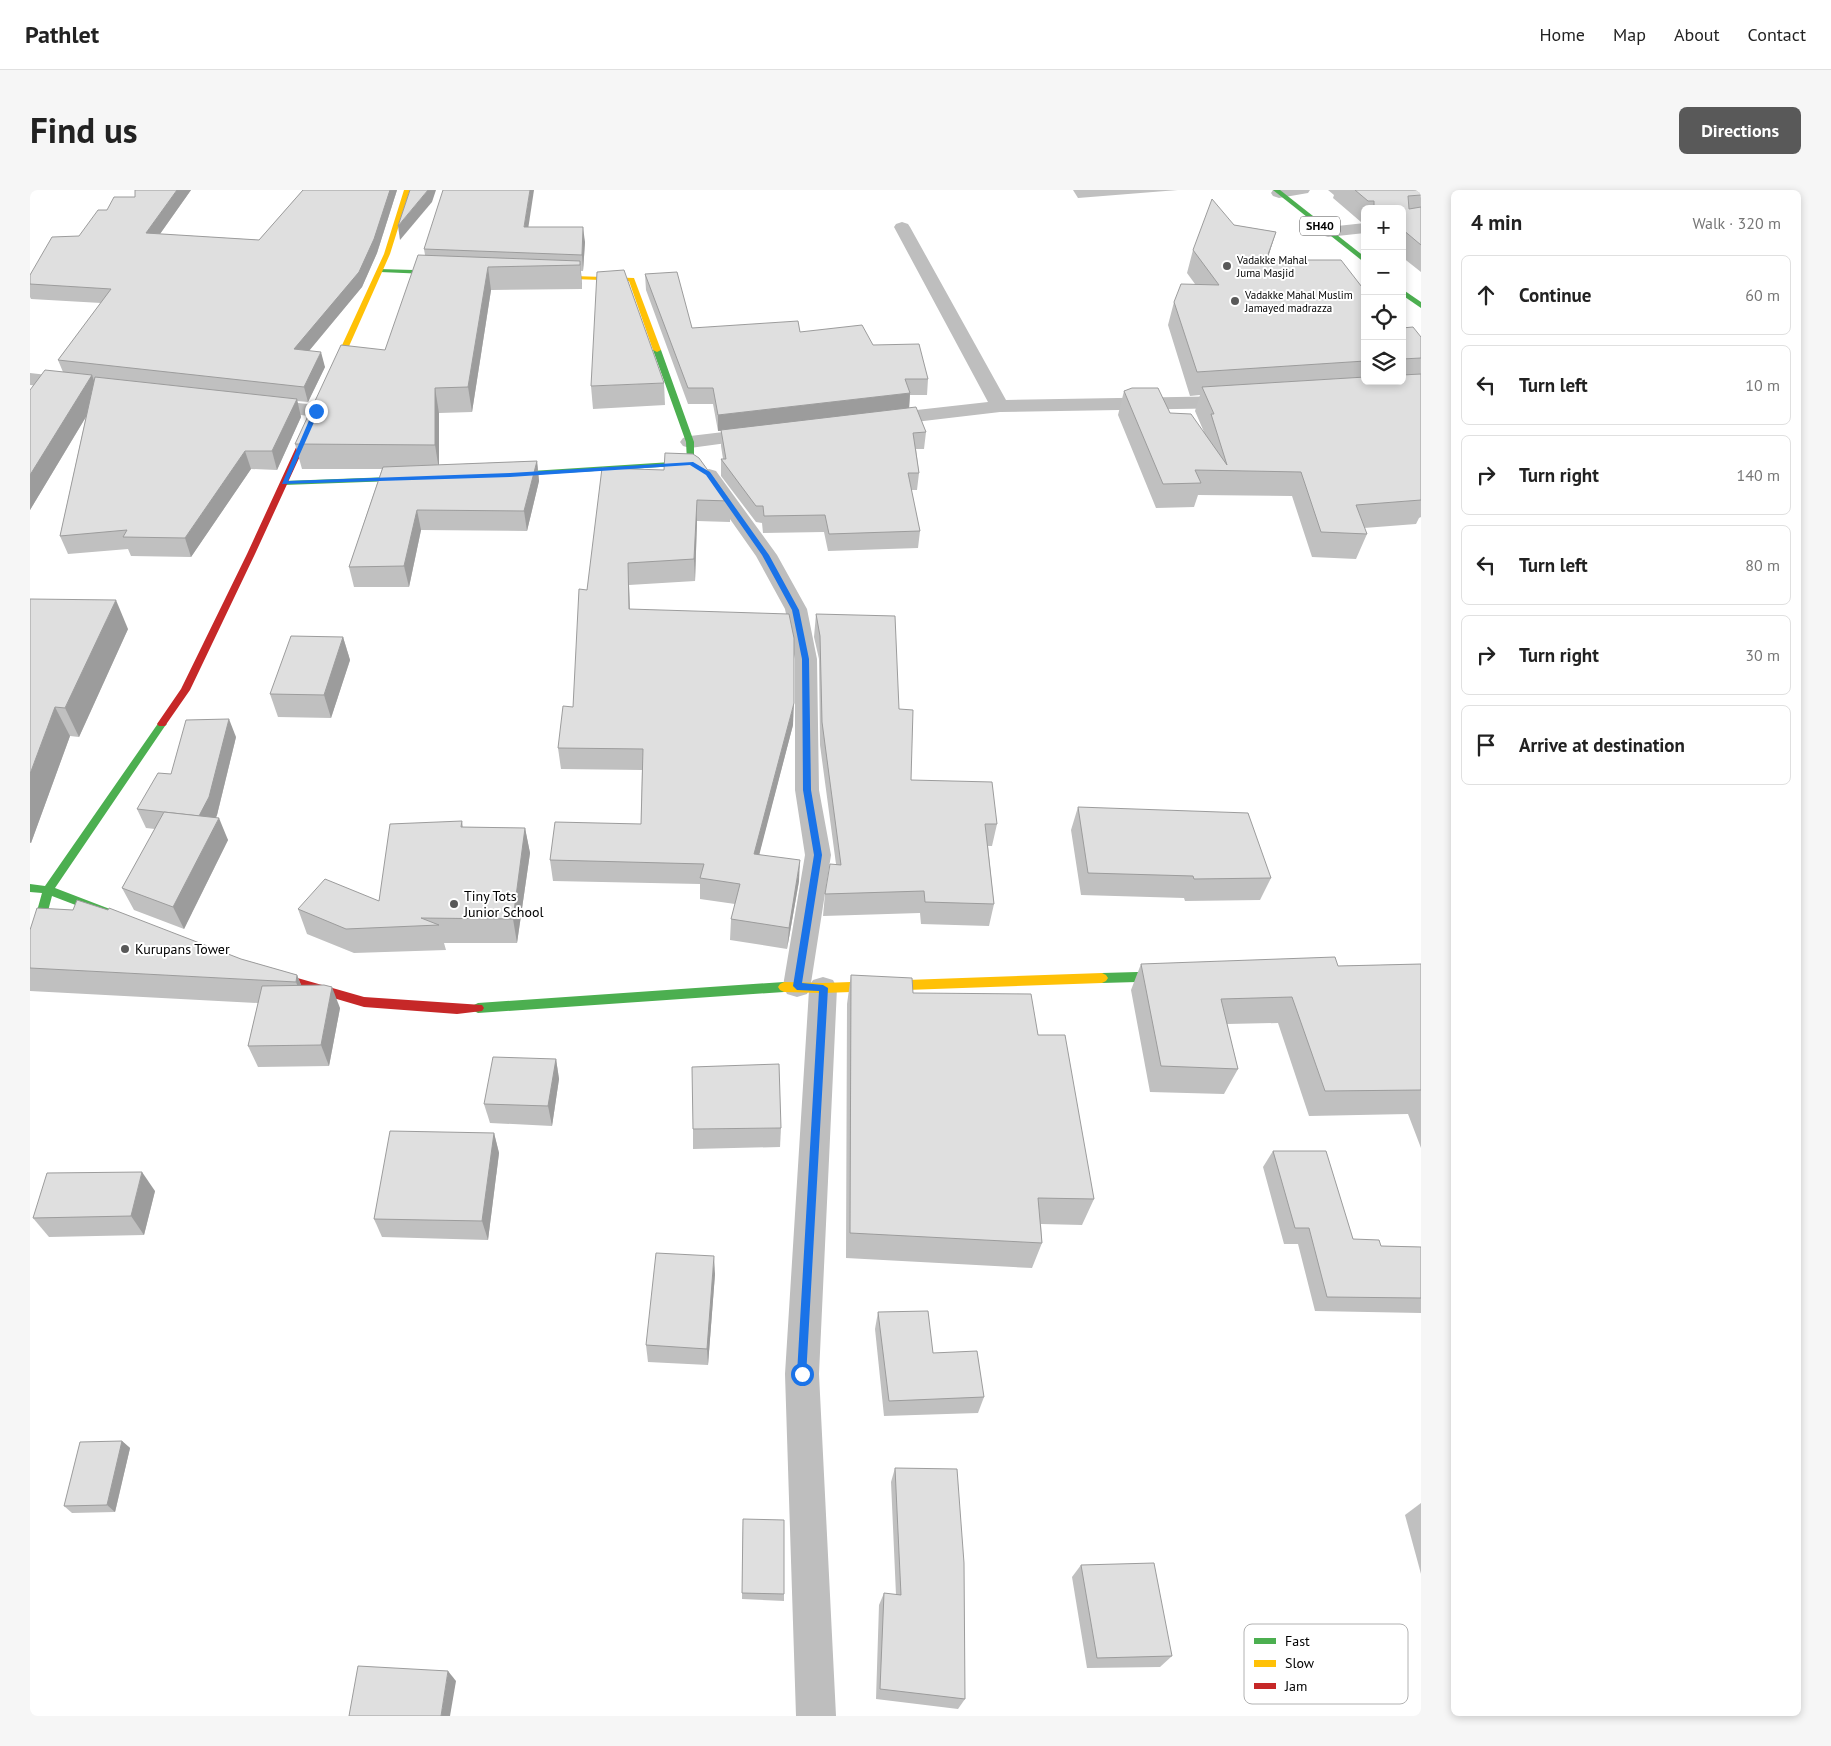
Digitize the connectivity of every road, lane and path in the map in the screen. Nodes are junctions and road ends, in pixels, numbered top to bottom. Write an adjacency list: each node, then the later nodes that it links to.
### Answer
1 (407, 190): 8 (street)
2 (1302, 190): 3 (street)
3 (1277, 191): 6 (street, SH40)
4 (902, 227): 18 (street)
5 (1361, 228): 6 (street)
6 (1328, 232): 7 (street, SH40)
7 (1361, 258)
8 (380, 270): 9 (street); 16 (street)
9 (458, 273)
10 (535, 276): 21 (street)
11 (1406, 294): 12 (street)
12 (1421, 306)
13 (30, 380): 14 (street)
14 (92, 386)
15 (1255, 401): 18 (street)
16 (320, 402): 17 (street); 24 (street)
17 (248, 404)
18 (1000, 406): 19 (street)
19 (864, 422)
20 (777, 432): 21 (street)
21 (690, 452): 22 (street); 31 (street)
22 (491, 475)
23 (432, 478): 24 (street)
24 (284, 483): 26 (street)
25 (30, 888): 26 (street)
26 (48, 890): 27 (street); 28 (street)
27 (119, 917)
28 (30, 956)
29 (254, 969): 31 (street)
30 (1182, 976): 31 (street)
31 (810, 987): 32 (street)
32 (816, 1716)

